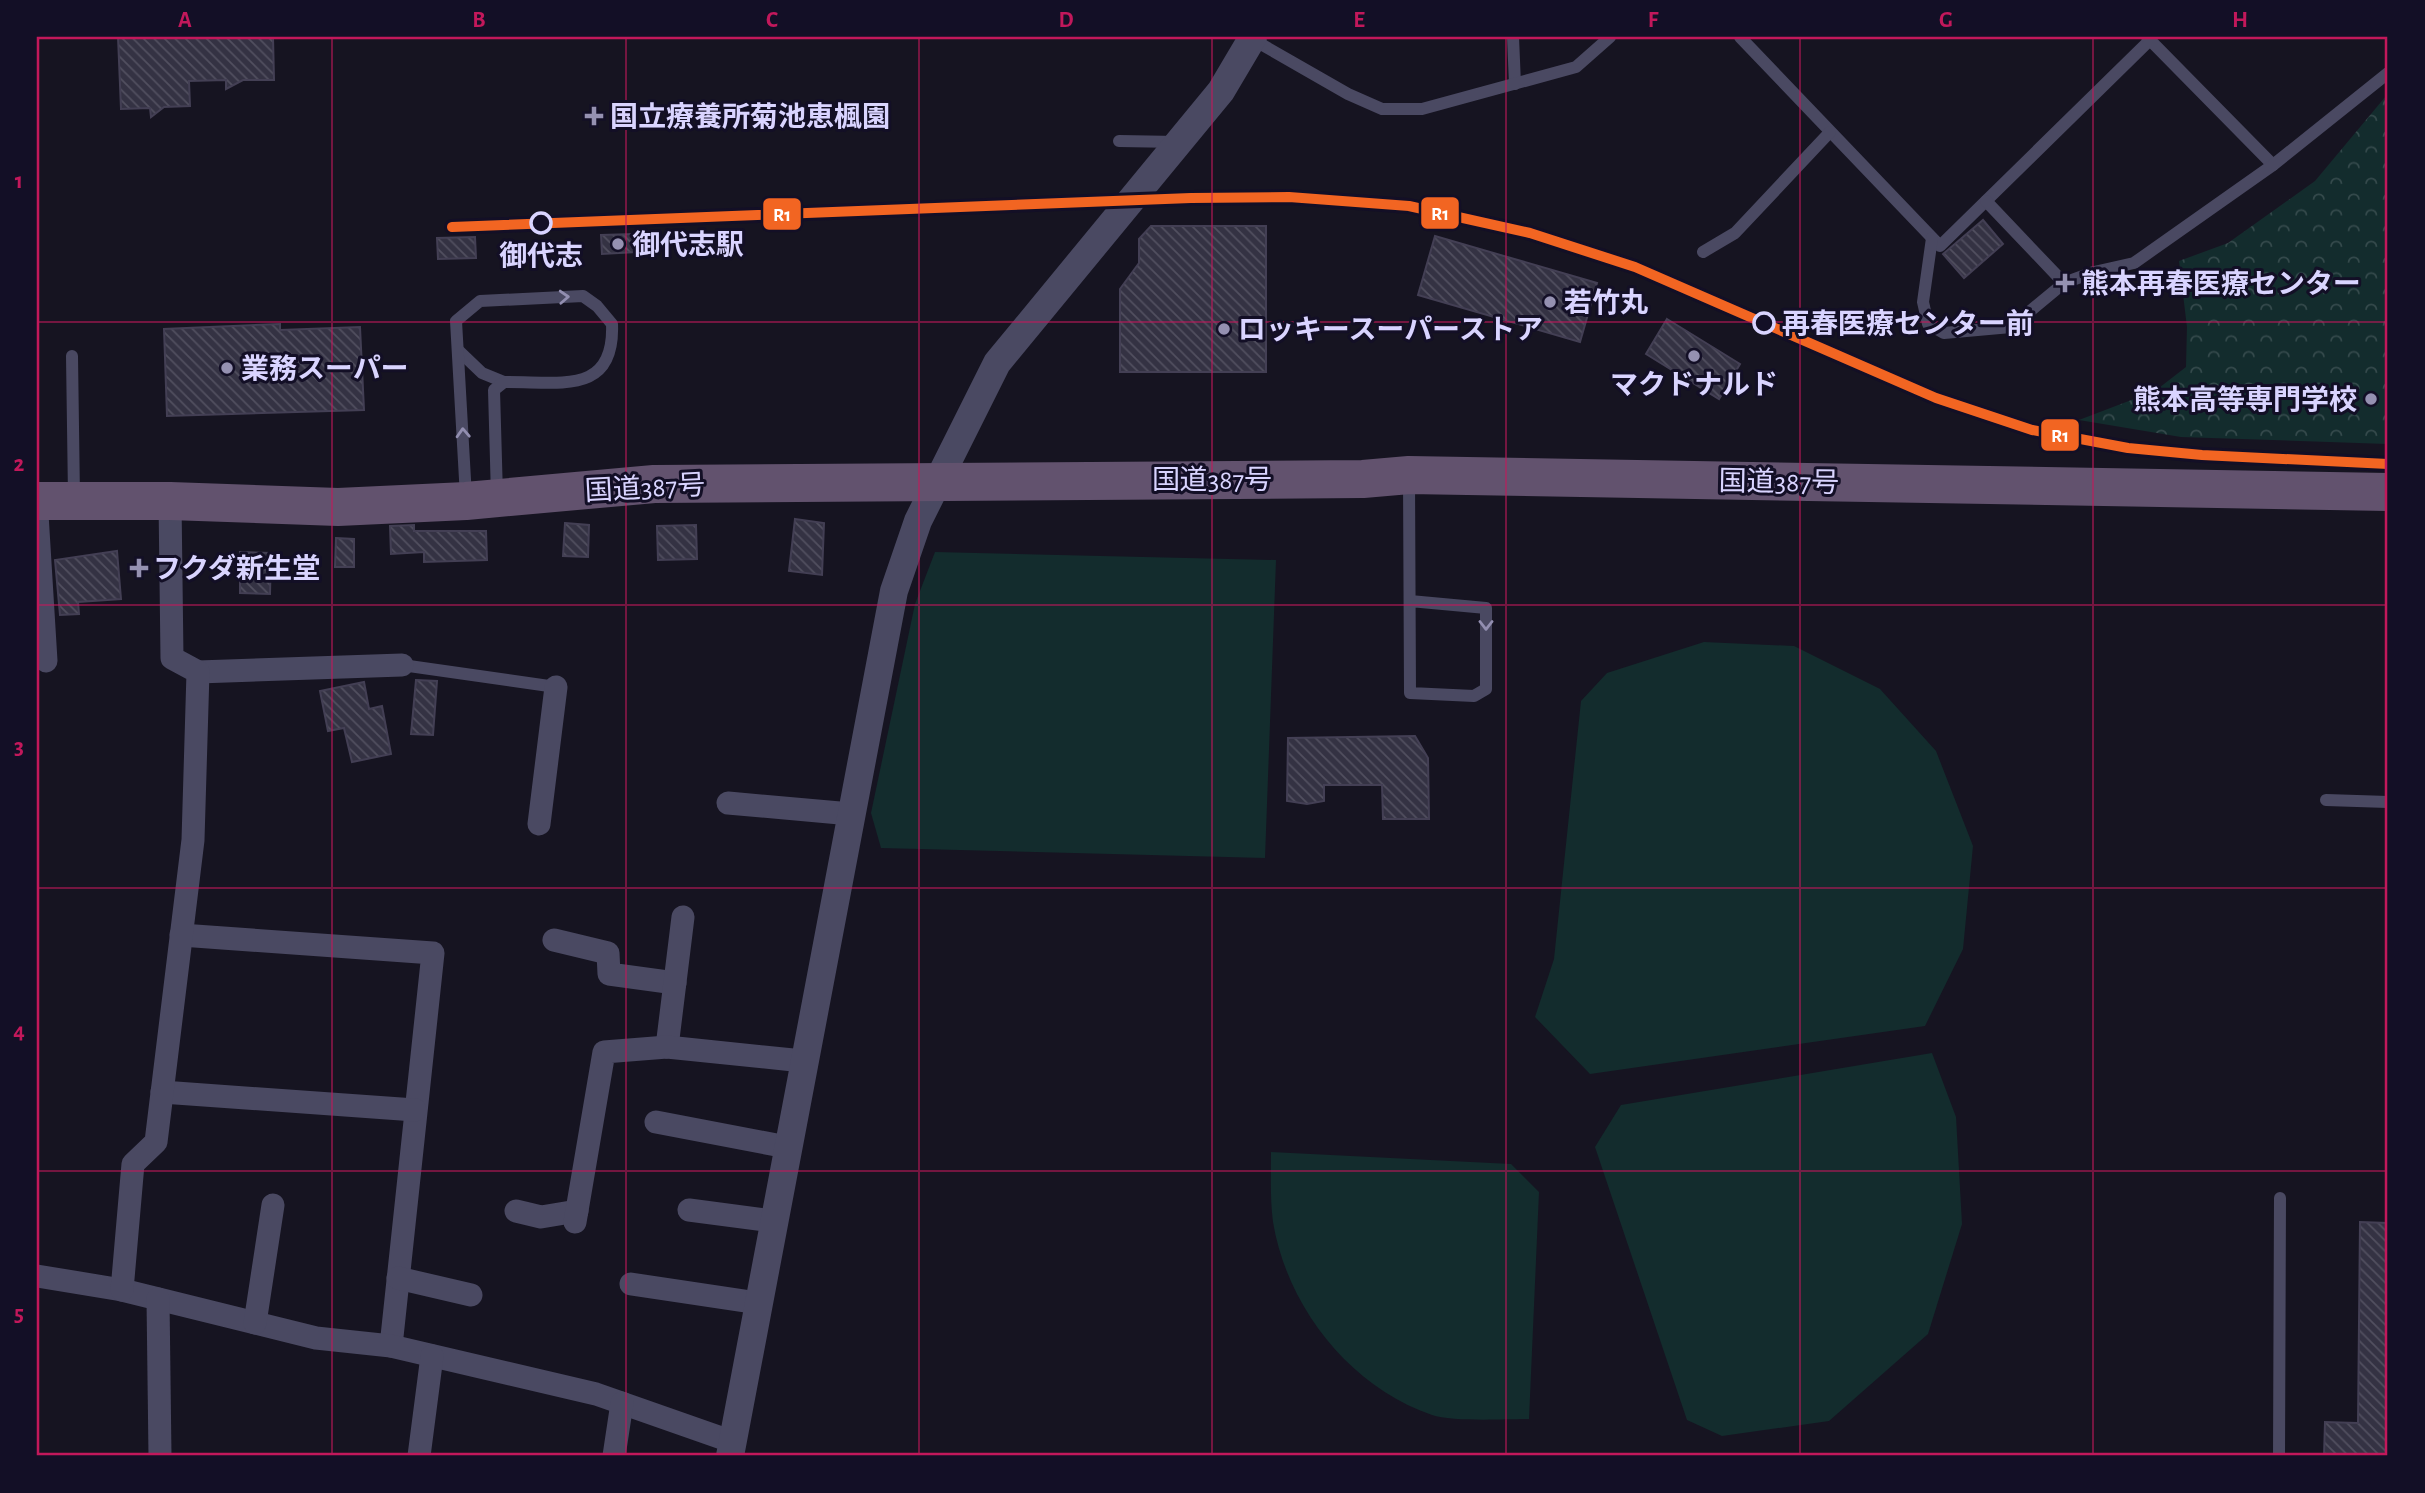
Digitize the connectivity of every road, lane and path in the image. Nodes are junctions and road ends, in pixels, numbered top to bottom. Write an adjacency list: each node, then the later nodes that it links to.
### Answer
1 (1513, 37): 7 (lane)
2 (1610, 37): 7 (lane)
3 (1740, 37): 8 (lane)
4 (1252, 38): 7 (lane); 10 (street)
5 (2149, 38): 11 (lane); 12 (lane)
6 (2388, 73): 11 (lane)
7 (1515, 84)
8 (1830, 132): 13 (lane); 14 (lane)
9 (1119, 141): 10 (lane)
10 (1178, 142): 20 (street)
11 (2273, 165): 15 (lane)
12 (1986, 201): 13 (lane); 15 (lane)
13 (1932, 238): 15 (lane)
14 (1703, 252)
15 (2064, 283)
16 (457, 350): 18 (lane); 18 (lane, one-way to 18); 22 (lane, one-way to 16)
17 (72, 356): 24 (lane)
18 (504, 382): 22 (lane)
19 (1409, 475): 20 (highway, 国道387号); 21 (highway, 国道387号); 27 (lane)
20 (940, 481): 22 (highway, 国道387号); 35 (street)
21 (2388, 492)
22 (481, 499): 25 (highway, 国道387号)
23 (37, 501): 24 (highway, 国道387号)
24 (74, 501): 25 (highway, 国道387号)
25 (170, 501): 30 (street)
26 (37, 514): 28 (street)
27 (1410, 601): 27 (lane, one-way to 27)
28 (47, 661)
29 (402, 665): 30 (street); 31 (lane)
30 (198, 672): 38 (street)
31 (556, 687): 36 (street)
32 (2326, 800): 33 (lane)
33 (2388, 802)
34 (728, 803): 35 (street)
35 (851, 814): 42 (street)
36 (539, 824)
37 (684, 917): 40 (street)
38 (181, 935): 43 (street); 44 (street)
39 (554, 940): 40 (street)
40 (675, 983): 41 (street)
41 (667, 1047): 42 (street); 50 (street)
42 (803, 1061): 46 (street)
43 (162, 1092): 44 (street); 55 (street)
44 (415, 1110): 53 (street)
45 (656, 1122): 46 (street)
46 (787, 1147): 51 (street)
47 (2280, 1198): 67 (lane)
48 (273, 1205): 59 (street)
49 (689, 1210): 51 (street)
50 (516, 1211)
51 (773, 1222): 58 (street)
52 (37, 1276): 55 (street)
53 (398, 1278): 56 (street); 60 (street)
54 (631, 1284): 58 (street)
55 (122, 1290): 57 (street)
56 (471, 1295)
57 (158, 1299): 59 (street); 64 (street)
58 (758, 1303): 63 (street)
59 (255, 1323): 60 (street)
60 (391, 1346): 61 (street)
61 (432, 1356): 62 (street); 65 (street)
62 (622, 1403): 63 (street); 66 (street)
63 (731, 1449)
64 (160, 1456)
65 (419, 1456)
66 (614, 1456)
67 (2279, 1456)

